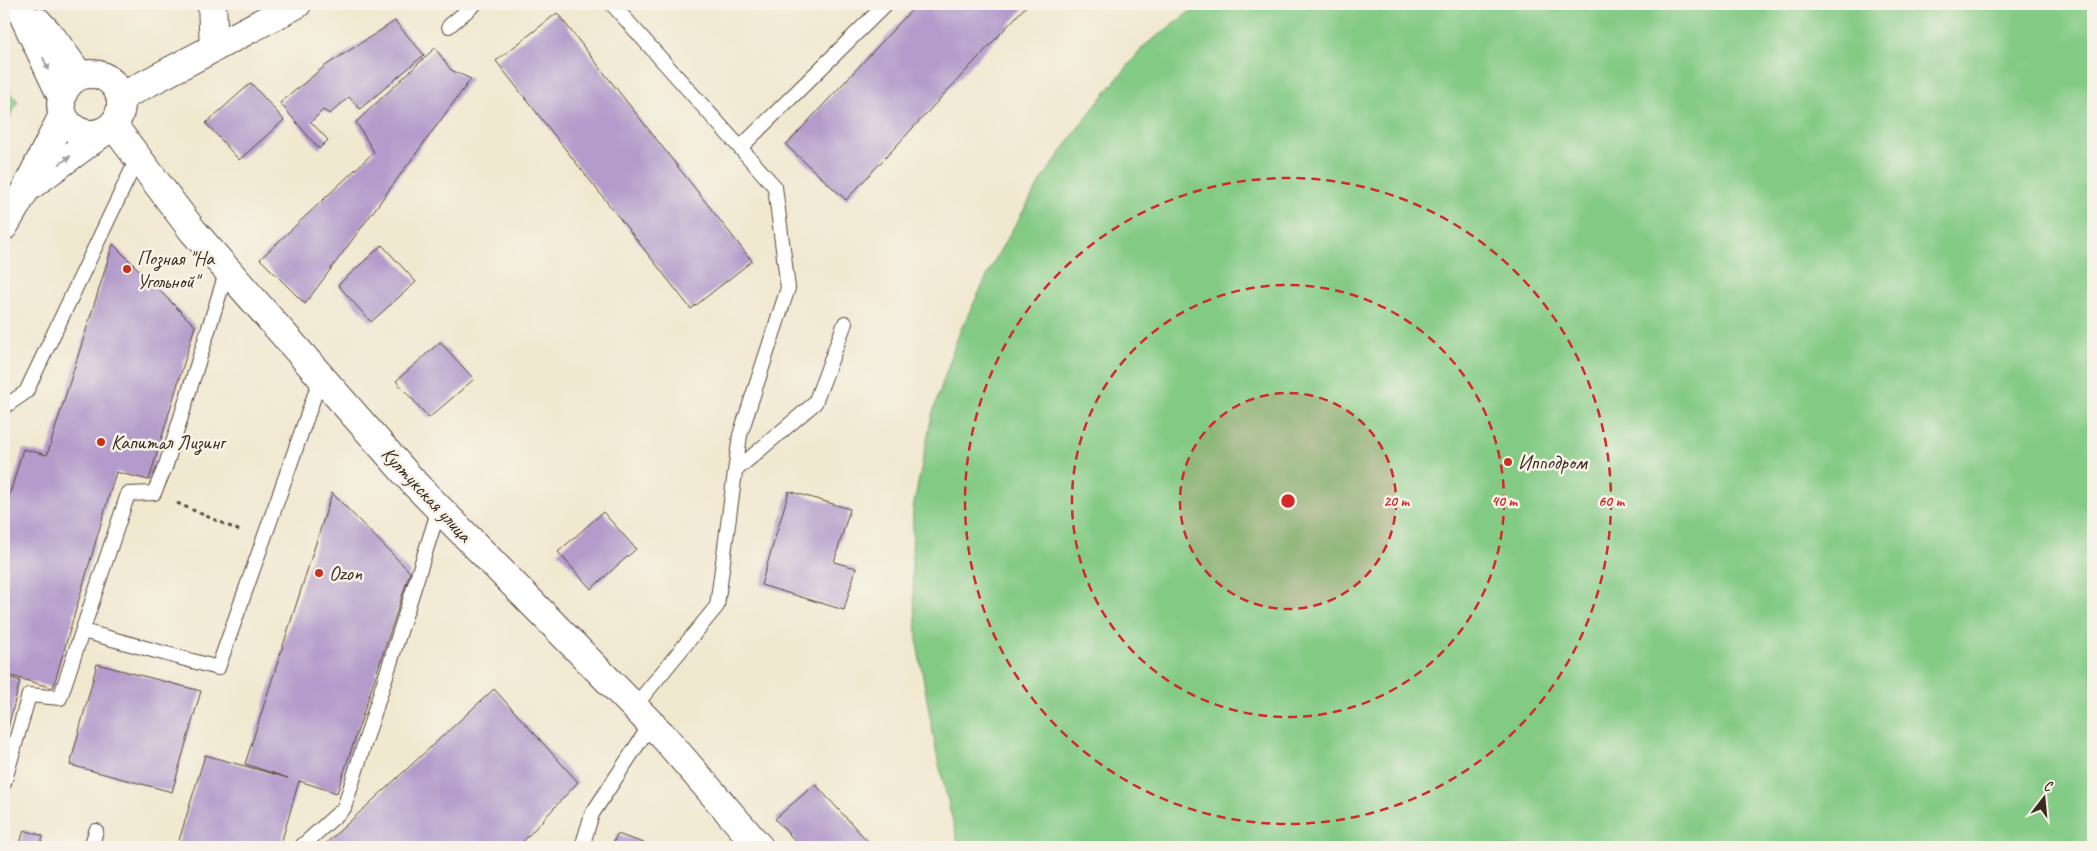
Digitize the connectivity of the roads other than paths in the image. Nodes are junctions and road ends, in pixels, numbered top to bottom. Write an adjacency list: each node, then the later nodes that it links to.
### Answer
1 (19, 4): 9 (street); 11 (street, one-way to 11)
2 (212, 4): 8 (street)
3 (297, 4): 8 (street)
4 (475, 4): 7 (lane)
5 (612, 4): 13 (lane)
6 (886, 4): 13 (lane)
7 (450, 26)
8 (214, 48): 10 (street)
9 (80, 76): 10 (street); 11 (street)
10 (121, 97): 12 (street)
11 (63, 106): 12 (street); 15 (street)
12 (109, 128): 14 (street, Култукская улица); 15 (street, one-way to 12)
13 (740, 148): 21 (lane)
14 (138, 157): 17 (street, Култукская улица); 20 (lane)
15 (26, 189): 16 (street)
16 (4, 226)
17 (227, 270): 19 (street, Култукская улица); 23 (lane)
18 (845, 323): 21 (lane)
19 (321, 377): 22 (street, Култукская улица); 23 (lane)
20 (4, 407)
21 (736, 470): 24 (lane)
22 (439, 509): 24 (street, Култукская улица); 28 (lane)
23 (83, 630): 25 (lane)
24 (643, 716): 29 (lane); 30 (street, Култукская улица)
25 (4, 783)
26 (96, 831): 27 (lane)
27 (91, 847)
28 (301, 847)
29 (582, 847)
30 (760, 847)

